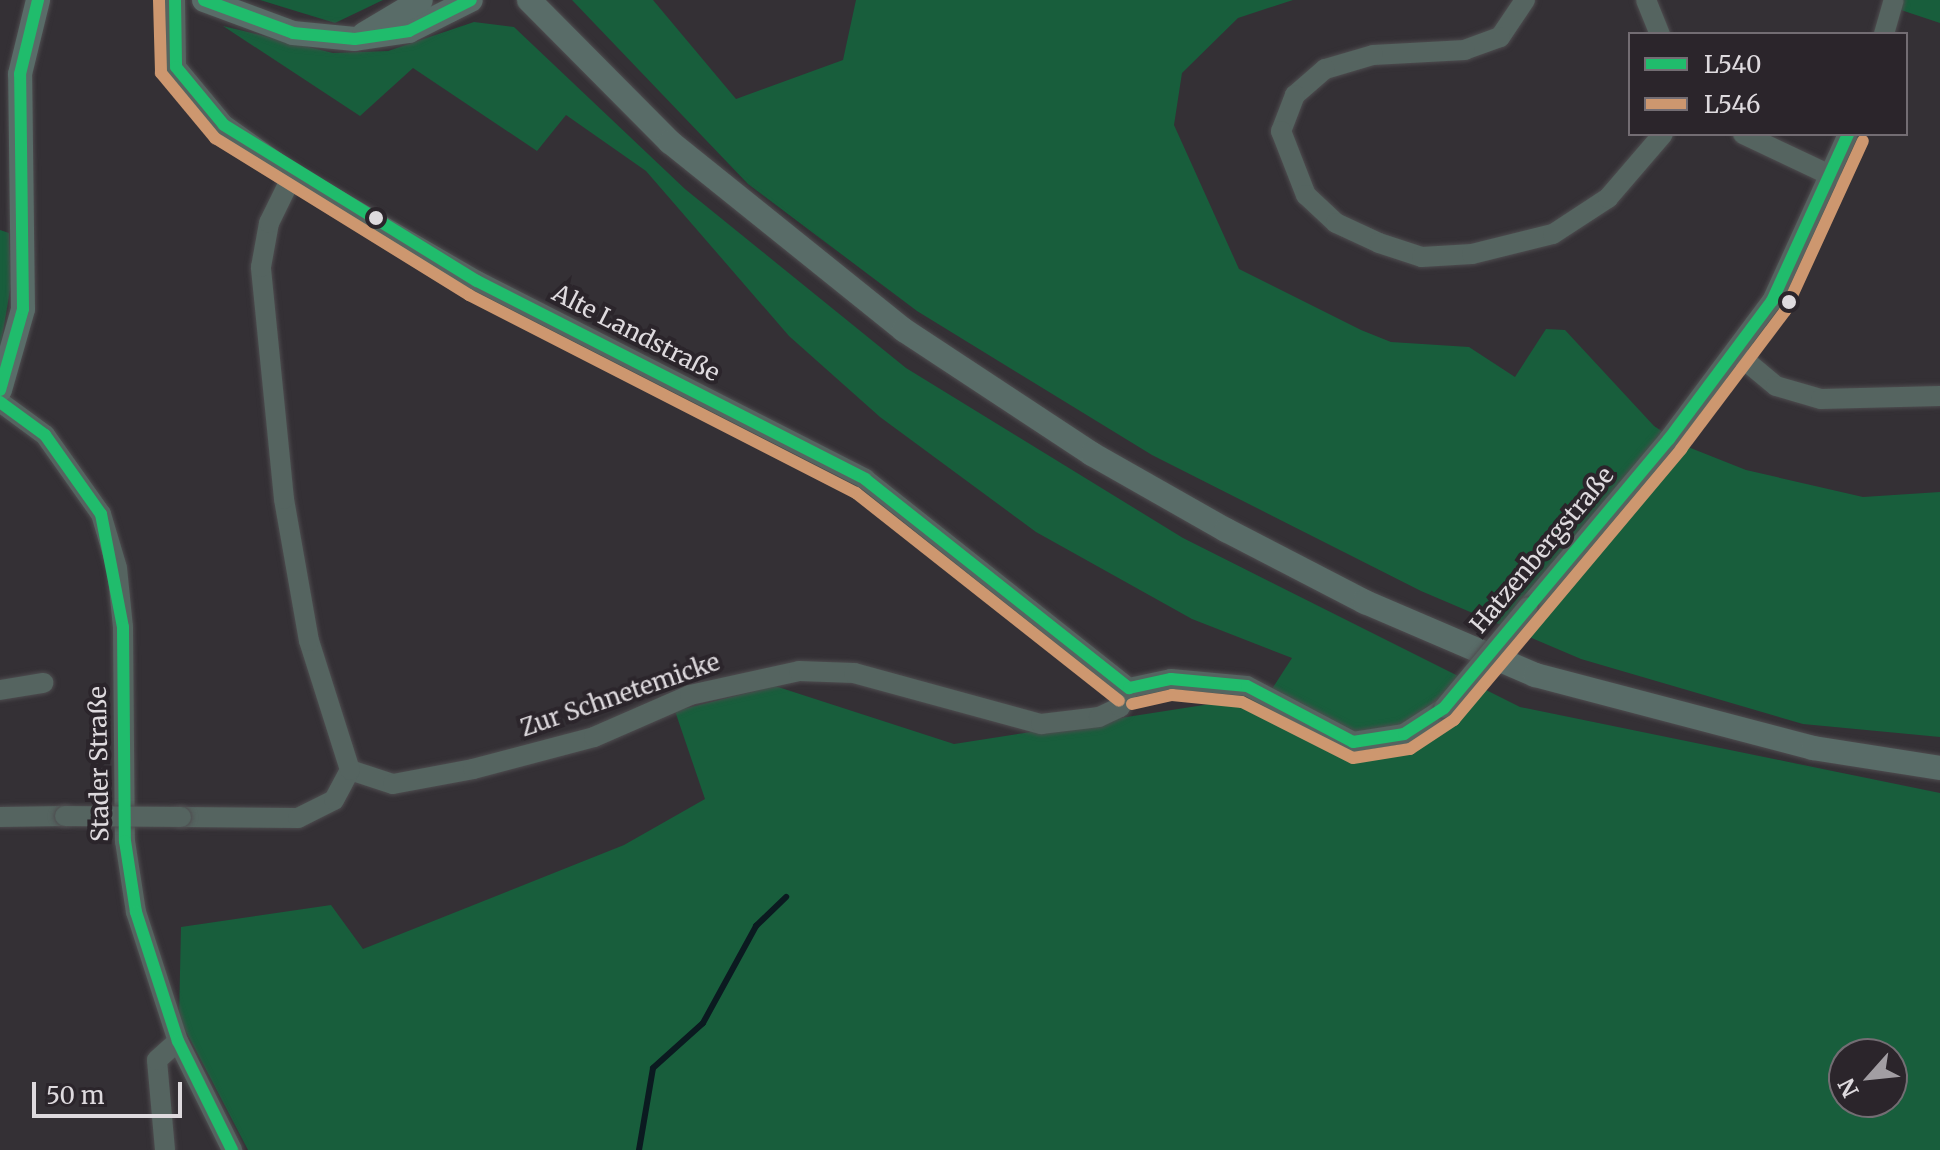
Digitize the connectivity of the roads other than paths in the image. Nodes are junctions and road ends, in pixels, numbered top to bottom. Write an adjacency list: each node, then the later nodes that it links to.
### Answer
1 (38, 0): 19 (main road)
2 (175, 0): 16 (street, Alte Landstraße)
3 (204, 0): 12 (main road)
4 (471, 0): 12 (main road)
5 (529, 0): 25 (main road)
6 (1525, 0): 13 (street)
7 (1894, 0): 11 (street)
8 (419, 1): 12 (main road)
9 (1648, 1): 10 (street)
10 (1659, 32)
11 (1885, 32)
12 (355, 39)
13 (1661, 136)
14 (1747, 136): 17 (street)
15 (1847, 136): 17 (street, Hatzenbergstraße)
16 (293, 174): 23 (street, Alte Landstraße); 26 (street)
17 (1832, 176): 18 (street, Hatzenbergstraße)
18 (1735, 352): 20 (street); 23 (street, Hatzenbergstraße, bridge)
19 (0, 390)
20 (1940, 396)
21 (0, 402): 28 (street, Stader Straße)
22 (43, 683): 24 (street)
23 (1129, 688): 26 (street, Zur Schnetemicke)
24 (0, 690)
25 (1940, 768)
26 (350, 770): 27 (street, bridge)
27 (0, 817)
28 (178, 1041): 29 (street); 30 (street, Stader Straße)
29 (165, 1150)
30 (232, 1150)

